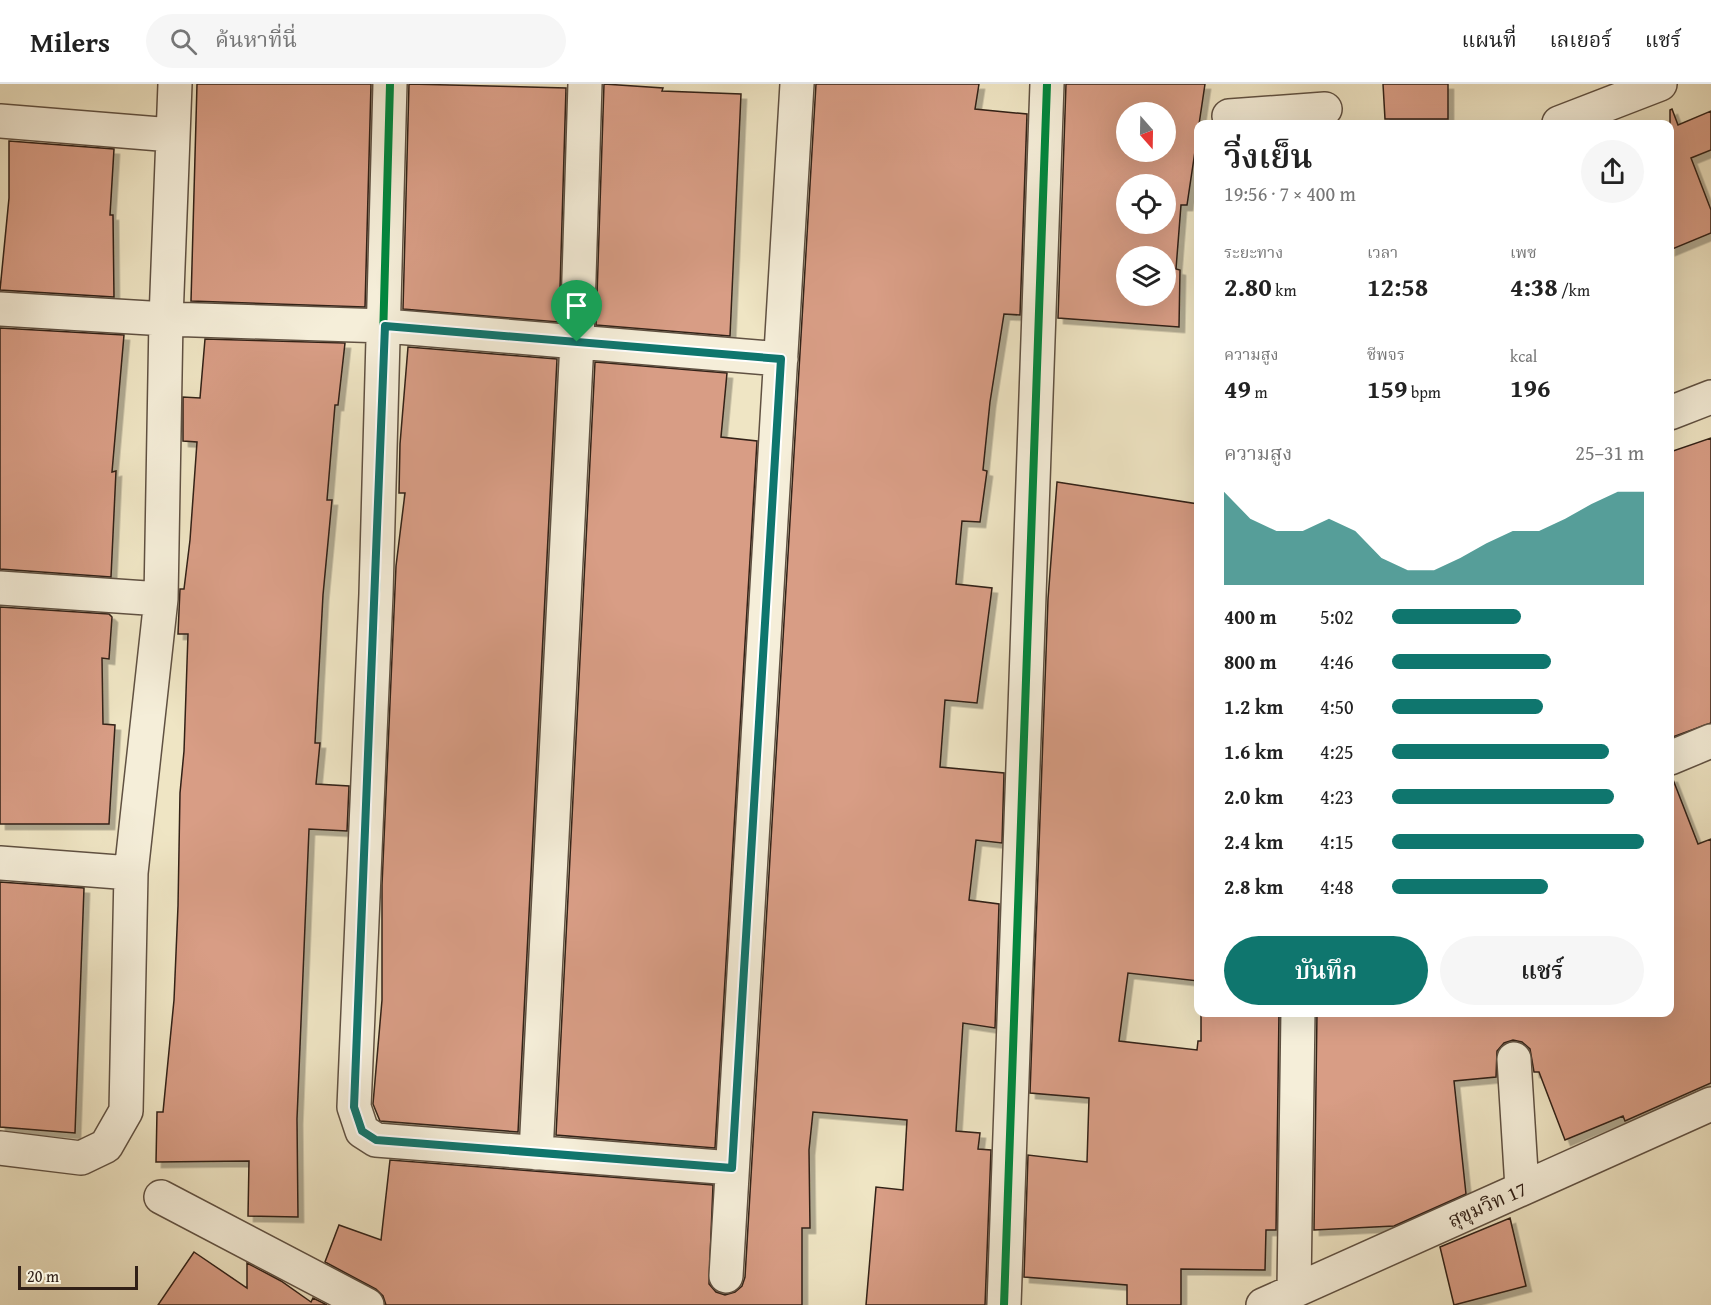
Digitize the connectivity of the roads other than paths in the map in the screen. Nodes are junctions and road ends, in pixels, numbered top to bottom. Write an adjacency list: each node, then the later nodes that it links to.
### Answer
1 (175, 84): 11 (street)
2 (390, 84): 14 (street)
3 (585, 84): 15 (street)
4 (797, 84): 16 (street)
5 (1047, 84): 36 (street)
6 (1660, 84): 9 (street)
7 (1329, 106): 8 (street)
8 (1228, 116)
9 (1567, 120)
10 (0, 121): 11 (street)
11 (172, 135): 13 (street)
12 (0, 309): 13 (street)
13 (166, 319): 14 (street); 20 (street)
14 (385, 326): 15 (street); 29 (street)
15 (577, 342): 16 (street); 29 (street)
16 (781, 359): 30 (street)
17 (1711, 397): 18 (street)
18 (1674, 411)
19 (0, 588): 20 (street)
20 (161, 599): 24 (street)
21 (1711, 741): 22 (street)
22 (1674, 756)
23 (0, 863): 24 (street)
24 (131, 873): 28 (street)
25 (1299, 1017): 34 (street)
26 (1514, 1059): 31 (street)
27 (1711, 1104): 31 (street, สุขุมวิท 17)
28 (0, 1148)
29 (536, 1153): 30 (street)
30 (732, 1168): 33 (street)
31 (1522, 1188): 34 (street, สุขุมวิท 17)
32 (161, 1197): 35 (street)
33 (726, 1276)
34 (1294, 1290): 37 (street, สุขุมวิท 17)
35 (367, 1305)
36 (1004, 1305)
37 (1263, 1305)

